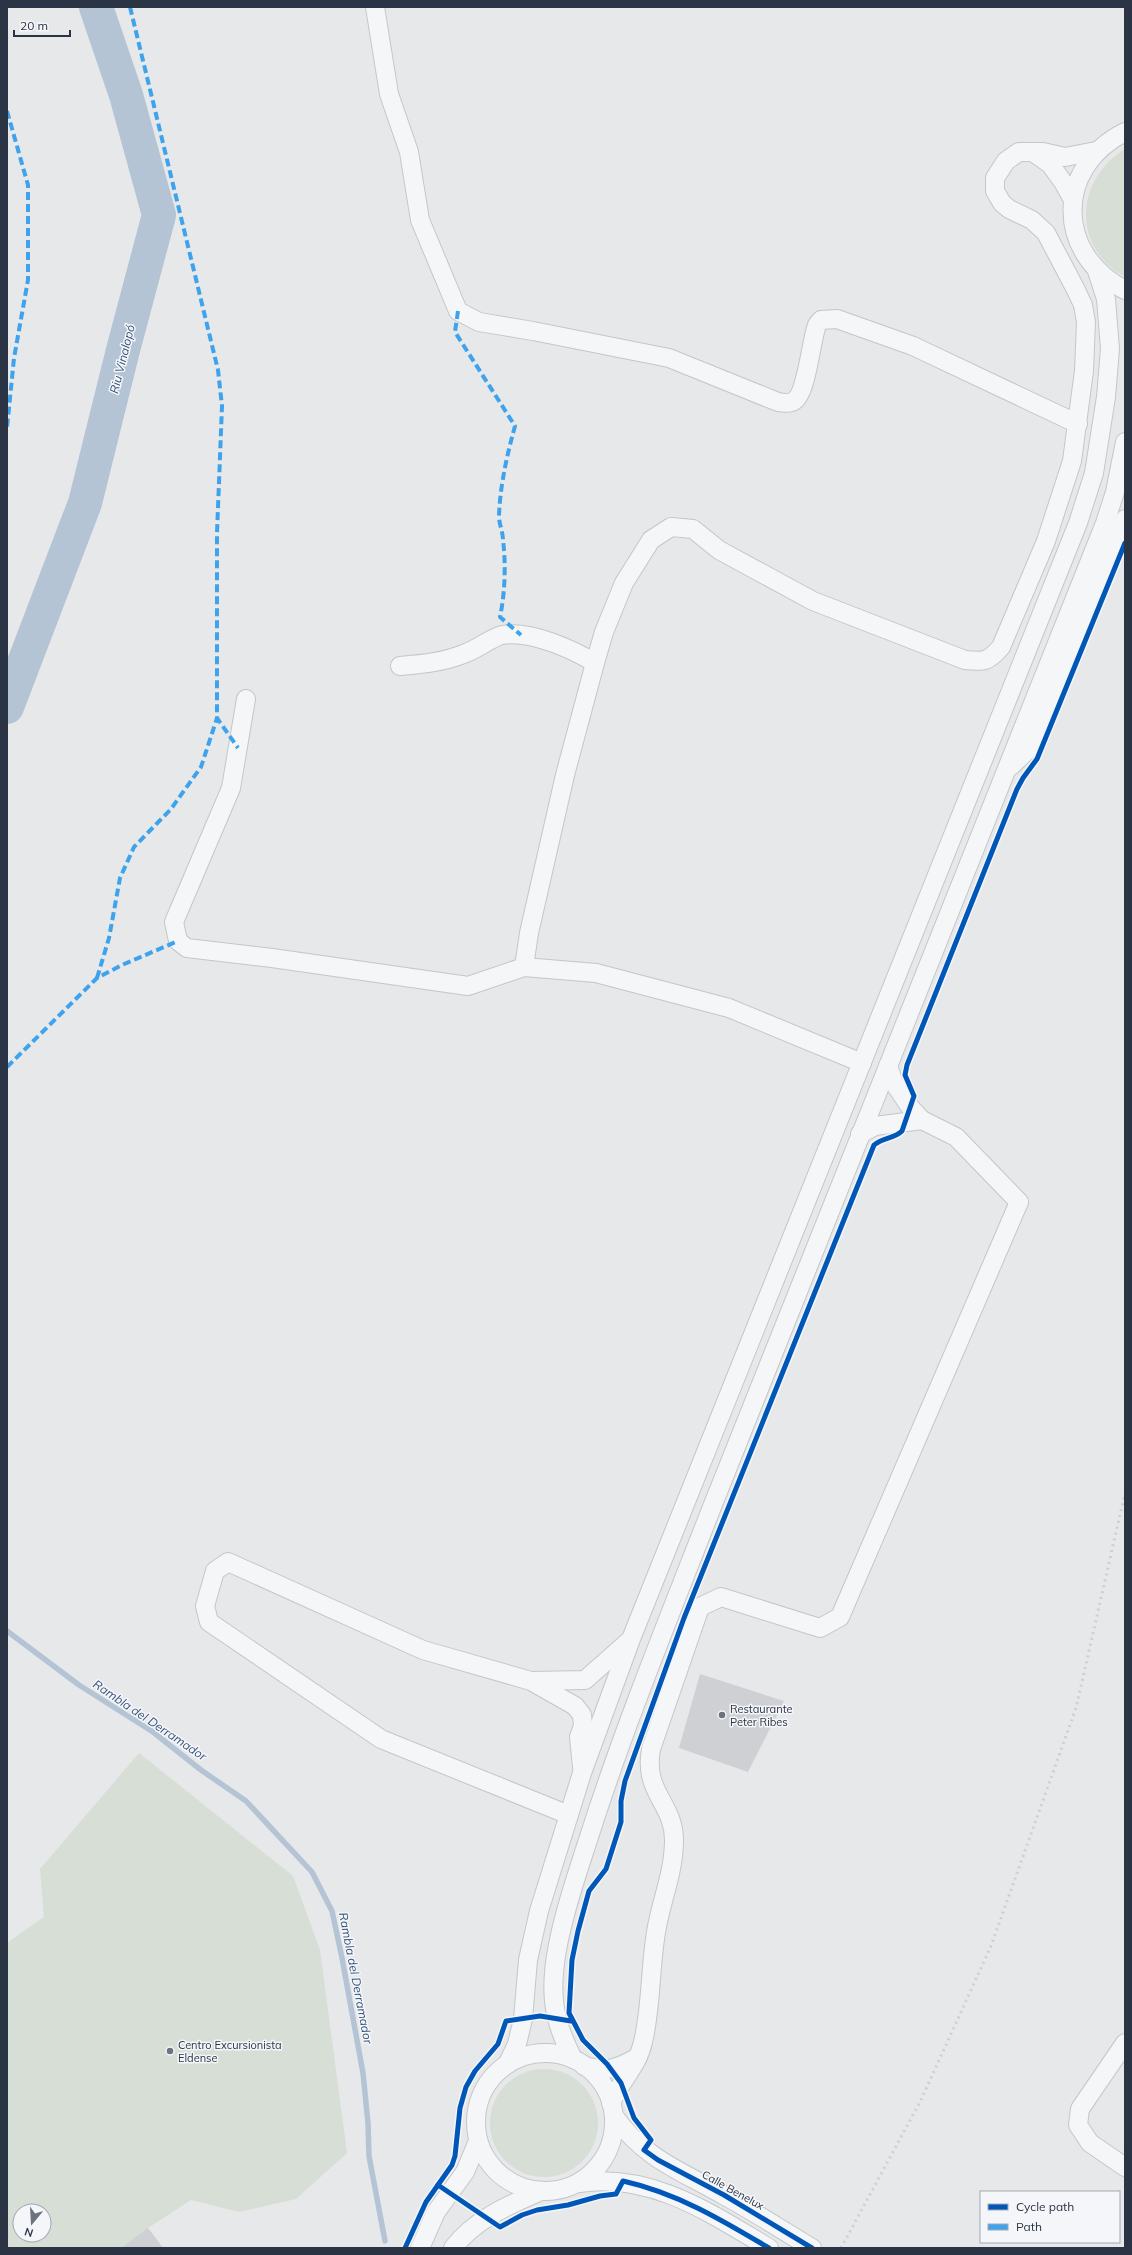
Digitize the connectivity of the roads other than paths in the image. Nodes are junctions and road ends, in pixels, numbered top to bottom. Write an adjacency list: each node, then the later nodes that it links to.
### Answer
1 (375, 7): 8 (street)
2 (1125, 132): 3 (street)
3 (1096, 151): 4 (street); 5 (street)
4 (1033, 152): 5 (street); 8 (street)
5 (1072, 200): 6 (street)
6 (1097, 271): 7 (street); 16 (street)
7 (1125, 290)
8 (1078, 424): 11 (street)
9 (1125, 442): 14 (street)
10 (1125, 520): 14 (street)
11 (595, 663): 12 (street); 15 (street)
12 (400, 666)
13 (246, 699): 15 (street)
14 (1007, 769): 17 (street)
15 (524, 967): 16 (street)
16 (862, 1063): 20 (street)
17 (888, 1066): 18 (street); 19 (street)
18 (922, 1120): 19 (street); 25 (street)
19 (860, 1134): 26 (street)
20 (631, 1639): 21 (street); 22 (street)
21 (531, 1680): 22 (street); 23 (street)
22 (582, 1773): 23 (street)
23 (569, 1815): 27 (street)
24 (1125, 2043): 30 (street)
25 (638, 2057): 26 (street); 28 (street)
26 (579, 2062): 27 (street); 28 (street)
27 (508, 2063): 29 (street)
28 (612, 2110): 31 (street); 36 (street, Calle Benelux)
29 (478, 2142): 32 (street); 33 (street)
30 (1125, 2167)
31 (576, 2184): 32 (street); 35 (street)
32 (541, 2191): 34 (street)
33 (420, 2248)
34 (453, 2248)
35 (769, 2248)
36 (812, 2248)

